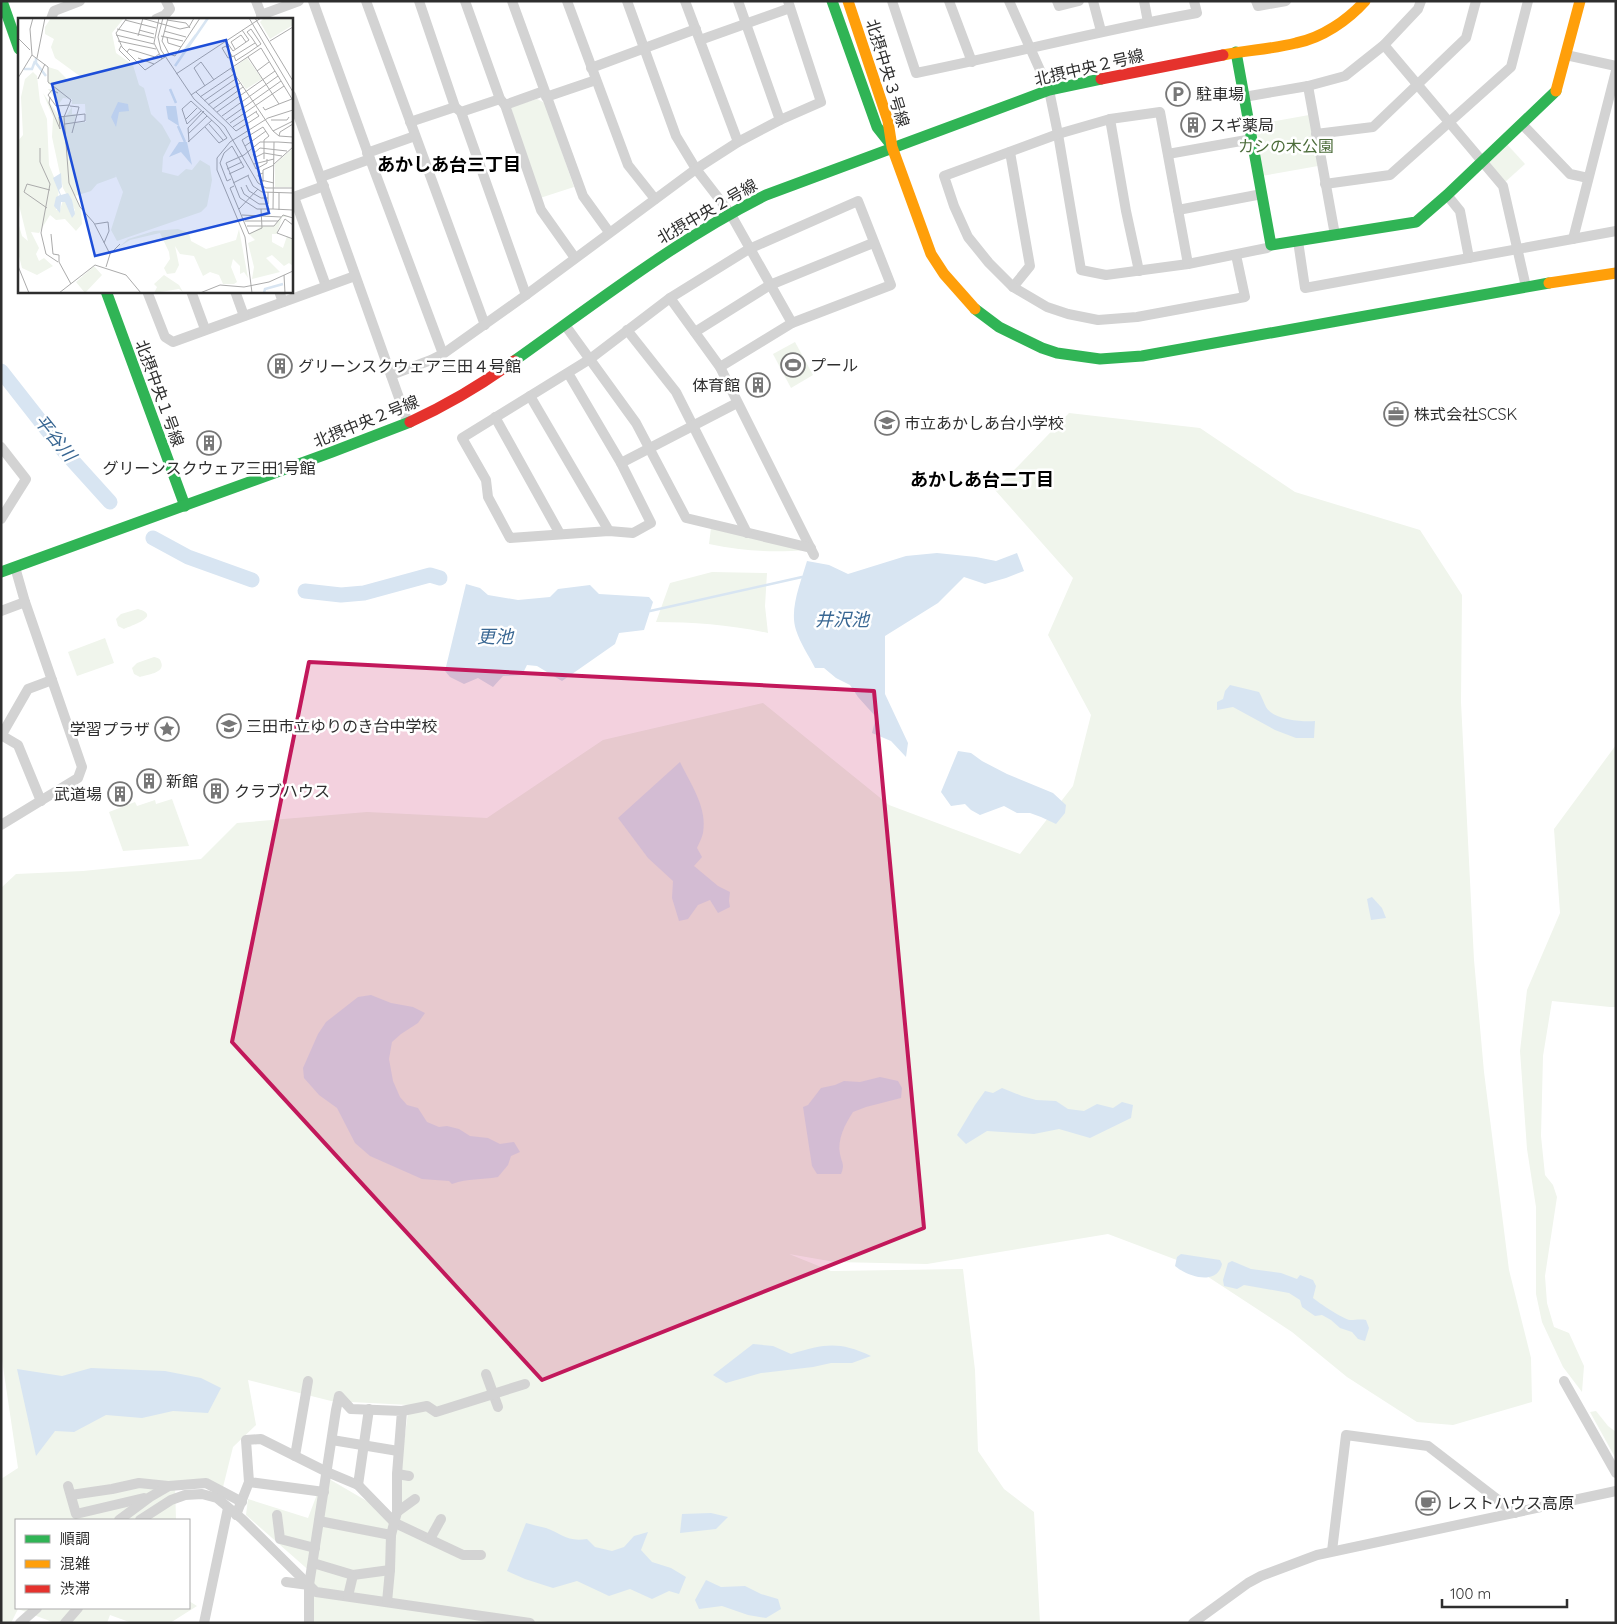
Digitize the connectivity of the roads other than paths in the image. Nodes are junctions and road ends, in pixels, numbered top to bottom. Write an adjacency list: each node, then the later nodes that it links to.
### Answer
1 (2, 1): 42 (street)
2 (80, 1): 34 (street)
3 (166, 1): 35 (street)
4 (256, 1): 33 (street)
5 (300, 1): 33 (street)
6 (313, 1): 73 (street)
7 (366, 1): 62 (street)
8 (419, 1): 59 (street)
9 (465, 1): 58 (street)
10 (512, 1): 55 (street)
11 (567, 1): 49 (street)
12 (627, 1): 43 (street)
13 (685, 1): 38 (street)
14 (738, 1): 37 (street)
15 (832, 1): 70 (street, 北摂中央３号線)
16 (848, 1): 70 (street, 北摂中央３号線)
17 (892, 1): 47 (street)
18 (949, 1): 47 (street)
19 (1009, 1): 44 (street)
20 (1057, 1): 21 (street)
21 (1079, 1)
22 (1093, 1): 39 (street)
23 (1144, 1): 36 (street)
24 (1194, 1): 36 (street)
25 (1256, 1): 26 (street)
26 (1286, 1)
27 (1365, 1): 45 (street, 北摂中央２号線)
28 (1420, 1): 41 (street)
29 (1476, 1): 52 (street)
30 (1528, 1): 63 (street)
31 (1580, 1): 46 (street)
32 (789, 5): 37 (street); 61 (street)
33 (262, 17)
34 (51, 18)
35 (158, 18)
36 (1148, 22): 39 (street)
37 (747, 24): 40 (street); 61 (street)
38 (696, 29): 40 (street); 43 (street)
39 (1101, 31): 44 (street)
40 (700, 40): 69 (street)
41 (1384, 45): 52 (street); 53 (street)
42 (18, 46)
43 (644, 48): 49 (street); 75 (street)
44 (1031, 49): 47 (street); 54 (street)
45 (1236, 52): 54 (street, 北摂中央２号線); 56 (street)
46 (1566, 54): 48 (street); 64 (street)
47 (972, 62)
48 (1616, 66)
49 (591, 68): 51 (street)
50 (1616, 71): 76 (street)
51 (596, 80): 55 (street); 82 (street)
52 (1417, 85): 63 (street); 66 (street)
53 (1308, 86): 56 (street); 66 (street)
54 (1049, 90): 65 (street); 70 (street, 北摂中央２号線)
55 (545, 94): 58 (street); 86 (street)
56 (1244, 97): 68 (street)
57 (292, 98): 77 (street)
58 (502, 102): 59 (street); 95 (street)
59 (458, 110): 62 (street); 110 (street)
60 (1110, 119): 65 (street); 72 (street); 98 (street)
61 (780, 120): 69 (street)
62 (410, 122): 67 (street)
63 (1449, 122): 74 (street); 78 (street)
64 (1522, 124): 74 (street); 76 (street)
65 (1058, 134): 71 (street); 98 (street)
66 (1316, 134): 78 (street)
67 (415, 136): 73 (street); 115 (street)
68 (1252, 139): 72 (street); 79 (street)
69 (738, 142): 75 (street)
70 (892, 147): 84 (street, 北摂中央２号線); 104 (street)
71 (1010, 152): 103 (street); 103 (street)
72 (1168, 154): 83 (street)
73 (369, 156): 77 (street); 120 (street)
74 (1482, 162): 80 (street); 93 (street)
75 (696, 168): 82 (street); 84 (street)
76 (1588, 178): 88 (street)
77 (322, 182): 81 (street); 100 (street)
78 (1325, 184): 87 (street)
79 (1262, 194): 83 (street); 91 (street)
80 (1447, 195): 87 (street); 96 (street)
81 (293, 198): 102 (street)
82 (655, 199): 86 (street)
83 (1178, 210): 97 (street)
84 (730, 213): 92 (street); 116 (street, 北摂中央２号線)
85 (1616, 231): 88 (street)
86 (609, 232): 95 (street)
87 (1335, 235): 89 (street)
88 (1572, 239): 93 (street)
89 (1298, 241): 91 (street); 96 (street)
90 (874, 243): 92 (street); 101 (street); 114 (street)
91 (1270, 245): 94 (street)
92 (749, 249): 101 (street); 111 (street)
93 (1518, 249): 96 (street); 104 (street)
94 (1236, 255): 97 (street); 103 (street)
95 (575, 258): 110 (street)
96 (1469, 258)
97 (1188, 264): 98 (street)
98 (1139, 271)
99 (1616, 273): 104 (street)
100 (355, 276): 102 (street); 124 (street)
101 (770, 285): 114 (street); 119 (street)
102 (326, 286): 112 (street)
103 (1013, 287)
104 (1526, 287)
105 (106, 292): 133 (street, 北摂中央１号線)
106 (147, 292): 117 (street)
107 (191, 292): 117 (street)
108 (235, 292): 113 (street)
109 (279, 292): 112 (street)
110 (526, 295): 115 (street)
111 (670, 298): 118 (street); 119 (street)
112 (283, 302): 113 (street)
113 (244, 316): 117 (street)
114 (792, 323): 122 (street)
115 (485, 325): 120 (street)
116 (565, 325): 121 (street); 128 (street, 北摂中央２号線)
117 (205, 329)
118 (627, 330): 121 (street); 129 (street)
119 (695, 332): 122 (street)
120 (443, 354): 124 (street)
121 (590, 359): 123 (street); 131 (street)
122 (720, 367): 126 (street)
123 (568, 373): 125 (street); 132 (street)
124 (391, 375): 128 (street)
125 (530, 396): 127 (street); 135 (street)
126 (737, 403): 129 (street); 136 (street)
127 (495, 417): 137 (street); 137 (street)
128 (408, 423): 133 (street, 北摂中央２号線)
129 (694, 425): 131 (street); 136 (street)
130 (1, 447): 134 (street)
131 (648, 449): 132 (street); 136 (street)
132 (621, 463): 135 (street)
133 (185, 506): 138 (street, 北摂中央２号線)
134 (1, 519)
135 (608, 531): 137 (street)
136 (747, 533)
137 (560, 534)
138 (15, 567): 139 (street); 140 (street)
139 (1, 572)
140 (24, 602): 141 (street); 142 (street)
141 (1, 611)
142 (52, 680): 143 (street); 144 (street)
143 (1, 735): 144 (street)
144 (41, 801): 145 (street)
145 (1, 825)
146 (486, 1374): 150 (street)
147 (308, 1381): 157 (street)
148 (1564, 1381): 159 (street)
149 (525, 1384): 150 (street)
150 (494, 1394): 151 (street); 153 (street)
151 (498, 1407)
152 (369, 1409): 153 (street); 154 (street); 155 (street)
153 (402, 1411): 156 (street)
154 (332, 1440): 155 (street); 158 (street)
155 (364, 1446): 156 (street); 163 (street)
156 (398, 1451): 160 (street)
157 (295, 1456): 158 (street); 162 (street)
158 (327, 1472): 163 (street); 166 (street)
159 (1616, 1473)
160 (396, 1474): 161 (street); 175 (street)
161 (408, 1476)
162 (249, 1482): 166 (street); 169 (street)
163 (358, 1485): 175 (street)
164 (169, 1486): 167 (street); 169 (street); 174 (street)
165 (1616, 1491): 172 (street)
166 (324, 1492): 180 (street)
167 (150, 1497): 170 (street); 177 (street)
168 (415, 1499): 175 (street)
169 (242, 1502): 171 (street)
170 (110, 1507): 174 (street); 176 (street)
171 (232, 1511): 178 (street); 190 (street); 197 (street)
172 (1515, 1513): 184 (street); 184 (street)
173 (277, 1516): 183 (street)
174 (77, 1517)
175 (396, 1517): 181 (street); 182 (street)
176 (113, 1519)
177 (120, 1519)
178 (142, 1519)
179 (441, 1520): 182 (street)
180 (319, 1521): 181 (street); 183 (street)
181 (391, 1535): 187 (street)
182 (430, 1539): 185 (street)
183 (315, 1548): 186 (street)
184 (1332, 1551): 200 (street)
185 (481, 1555)
186 (313, 1563): 188 (street); 190 (street)
187 (390, 1570): 188 (street); 192 (street)
188 (353, 1575): 191 (street)
189 (286, 1582): 190 (street)
190 (309, 1586): 191 (street); 198 (street)
191 (348, 1596): 192 (street)
192 (387, 1602): 199 (street)
193 (36, 1609): 195 (street)
194 (77, 1609): 196 (street)
195 (20, 1623)
196 (65, 1623)
197 (204, 1623)
198 (309, 1623)
199 (530, 1623)
200 (1192, 1623)

